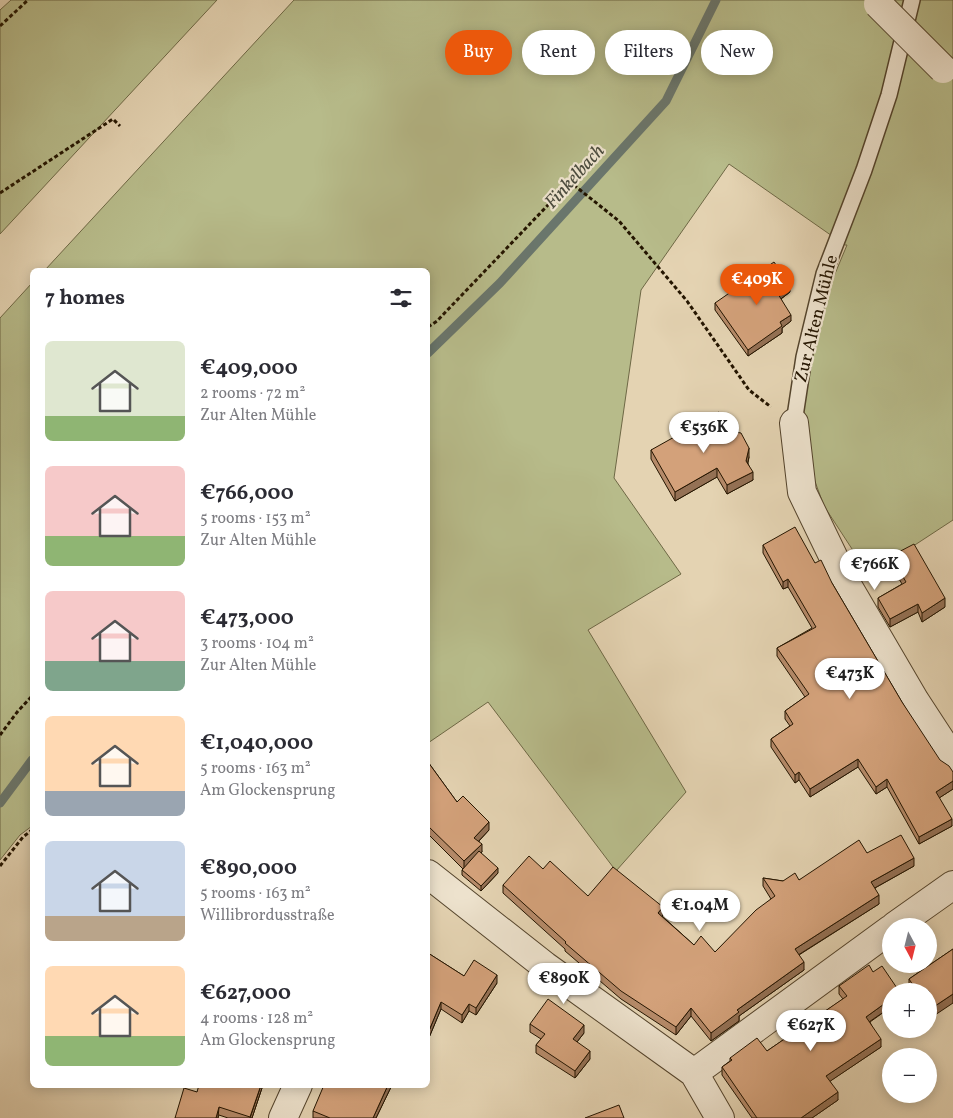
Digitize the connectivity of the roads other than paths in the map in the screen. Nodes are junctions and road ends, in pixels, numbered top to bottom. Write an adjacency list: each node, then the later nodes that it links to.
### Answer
1 (912, 0): 4 (lane, Zur Alten Mühle)
2 (876, 2): 3 (street, bridge)
3 (948, 74)
4 (794, 423): 5 (street, Zur Alten Mühle)
5 (953, 759)
6 (430, 876): 10 (street)
7 (953, 885): 8 (street)
8 (907, 918)
9 (882, 936): 10 (street)
10 (694, 1073): 13 (street)
11 (297, 1088): 12 (street)
12 (283, 1118)
13 (720, 1118)

